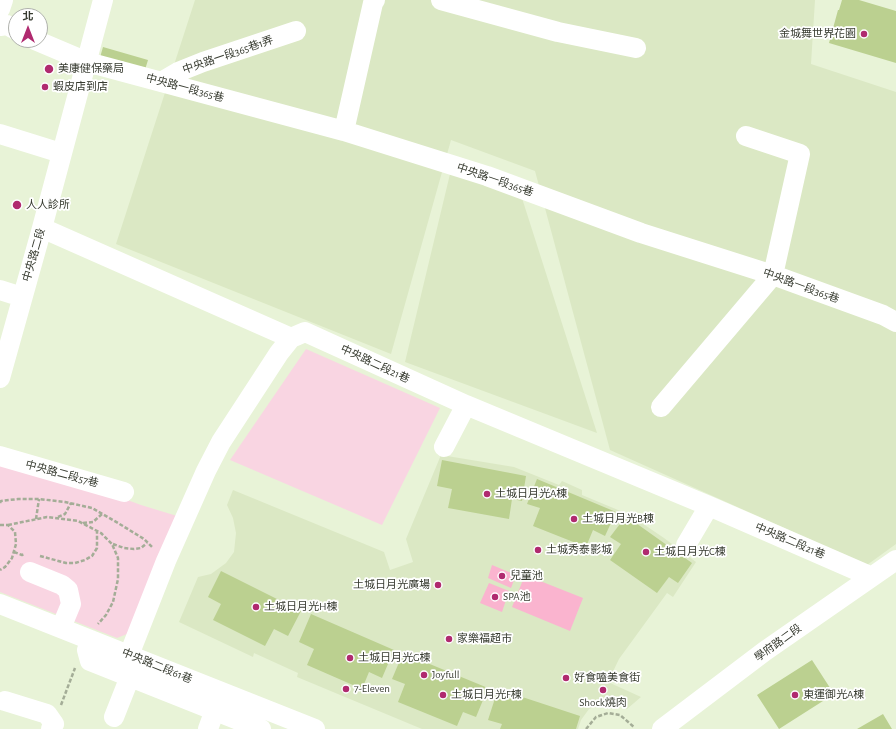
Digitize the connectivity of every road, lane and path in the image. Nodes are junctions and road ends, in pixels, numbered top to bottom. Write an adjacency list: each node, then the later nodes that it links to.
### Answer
1 (3, 0): 5 (street)
2 (103, 0): 9 (street, 中央路二段)
3 (375, 0): 11 (street)
4 (441, 0): 8 (street)
5 (0, 9)
6 (296, 31): 10 (street, 中央路一段365巷1弄)
7 (48, 46): 9 (street, 中央路一段365巷)
8 (636, 48)
9 (87, 62): 10 (street, 中央路一段365巷); 14 (street, 中央路二段)
10 (161, 82): 11 (street, 中央路一段365巷)
11 (344, 131): 16 (street, 中央路一段365巷)
12 (0, 134): 14 (street)
13 (746, 136): 16 (street)
14 (61, 153): 15 (street, 中央路二段)
15 (42, 228): 18 (street, 中央路二段); 20 (street)
16 (773, 275): 19 (street, 中央路一段365巷); 23 (street)
17 (0, 290): 18 (street)
18 (22, 297): 21 (street, 中央路二段)
19 (896, 322)
20 (291, 338): 22 (street, 中央路二段21巷); 43 (street)
21 (0, 378)
22 (466, 405): 24 (street); 30 (street, 中央路二段21巷)
23 (661, 407)
24 (444, 447)
25 (0, 456): 26 (street, 中央路二段57巷)
26 (124, 492)
27 (40, 499): 28 (path); 29 (path); 33 (path)
28 (0, 502)
29 (71, 503): 31 (path); 32 (path)
30 (709, 506): 39 (street); 45 (street, 中央路二段21巷)
31 (102, 514): 34 (path); 37 (path)
32 (56, 518)
33 (36, 519)
34 (83, 523)
35 (0, 525): 40 (path)
36 (97, 531): 41 (path)
37 (147, 543): 38 (path); 43 (path)
38 (112, 544)
39 (686, 545)
40 (14, 552): 41 (path); 44 (path)
41 (32, 560): 47 (street)
42 (896, 560): 45 (street, 學府路二段)
43 (166, 561): 49 (street)
44 (0, 570)
45 (872, 576): 60 (street, 學府路二段)
46 (0, 604): 47 (street, 中央路二段61巷)
47 (61, 628): 48 (street, 中央路二段61巷)
48 (89, 645): 49 (street, 中央路二段61巷); 50 (street); 55 (path)
49 (133, 657): 50 (street); 51 (street, 中央路二段61巷)
50 (130, 677): 53 (street); 54 (street)
51 (222, 692): 54 (street); 58 (street, 中央路二段61巷)
52 (5, 701): 55 (street)
53 (114, 717)
54 (211, 720): 57 (street)
55 (52, 726)
56 (634, 728): 59 (path)
57 (261, 729)
58 (315, 729)
59 (586, 729)
60 (662, 729)

